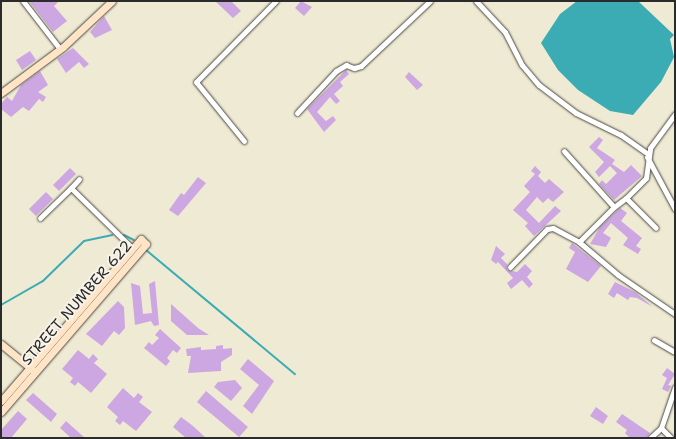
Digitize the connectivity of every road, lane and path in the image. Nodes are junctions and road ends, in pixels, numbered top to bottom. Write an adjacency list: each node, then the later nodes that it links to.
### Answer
1 (23, 1): 6 (street)
2 (112, 1): 6 (street)
3 (276, 1): 10 (street)
4 (430, 1): 8 (street)
5 (476, 1): 12 (street)
6 (60, 49): 7 (street)
7 (1, 93)
8 (297, 113)
9 (675, 114): 12 (street)
10 (244, 141)
11 (564, 151): 16 (street)
12 (647, 155): 15 (street); 17 (street)
13 (79, 179): 14 (street)
14 (71, 188): 18 (street); 21 (street)
15 (626, 198): 16 (street); 19 (street)
16 (614, 207): 20 (street)
17 (675, 209)
18 (40, 218)
19 (656, 228)
20 (579, 242): 22 (street); 25 (street)
21 (132, 248): 23 (street, STREET NUMBER 622); 24 (street, STREET NUMBER 622)
22 (510, 267)
23 (97, 287): 24 (street); 29 (street, STREET NUMBER 622)
24 (104, 294): 29 (street, STREET NUMBER 622)
25 (675, 314)
26 (654, 340): 28 (street)
27 (1, 344): 29 (street)
28 (675, 352)
29 (32, 369): 31 (street, STREET NUMBER 622); 32 (street, STREET NUMBER 622)
30 (675, 387): 33 (street)
31 (1, 401)
32 (1, 412)
33 (661, 428): 34 (street); 35 (street)
34 (650, 438)
35 (671, 438)

